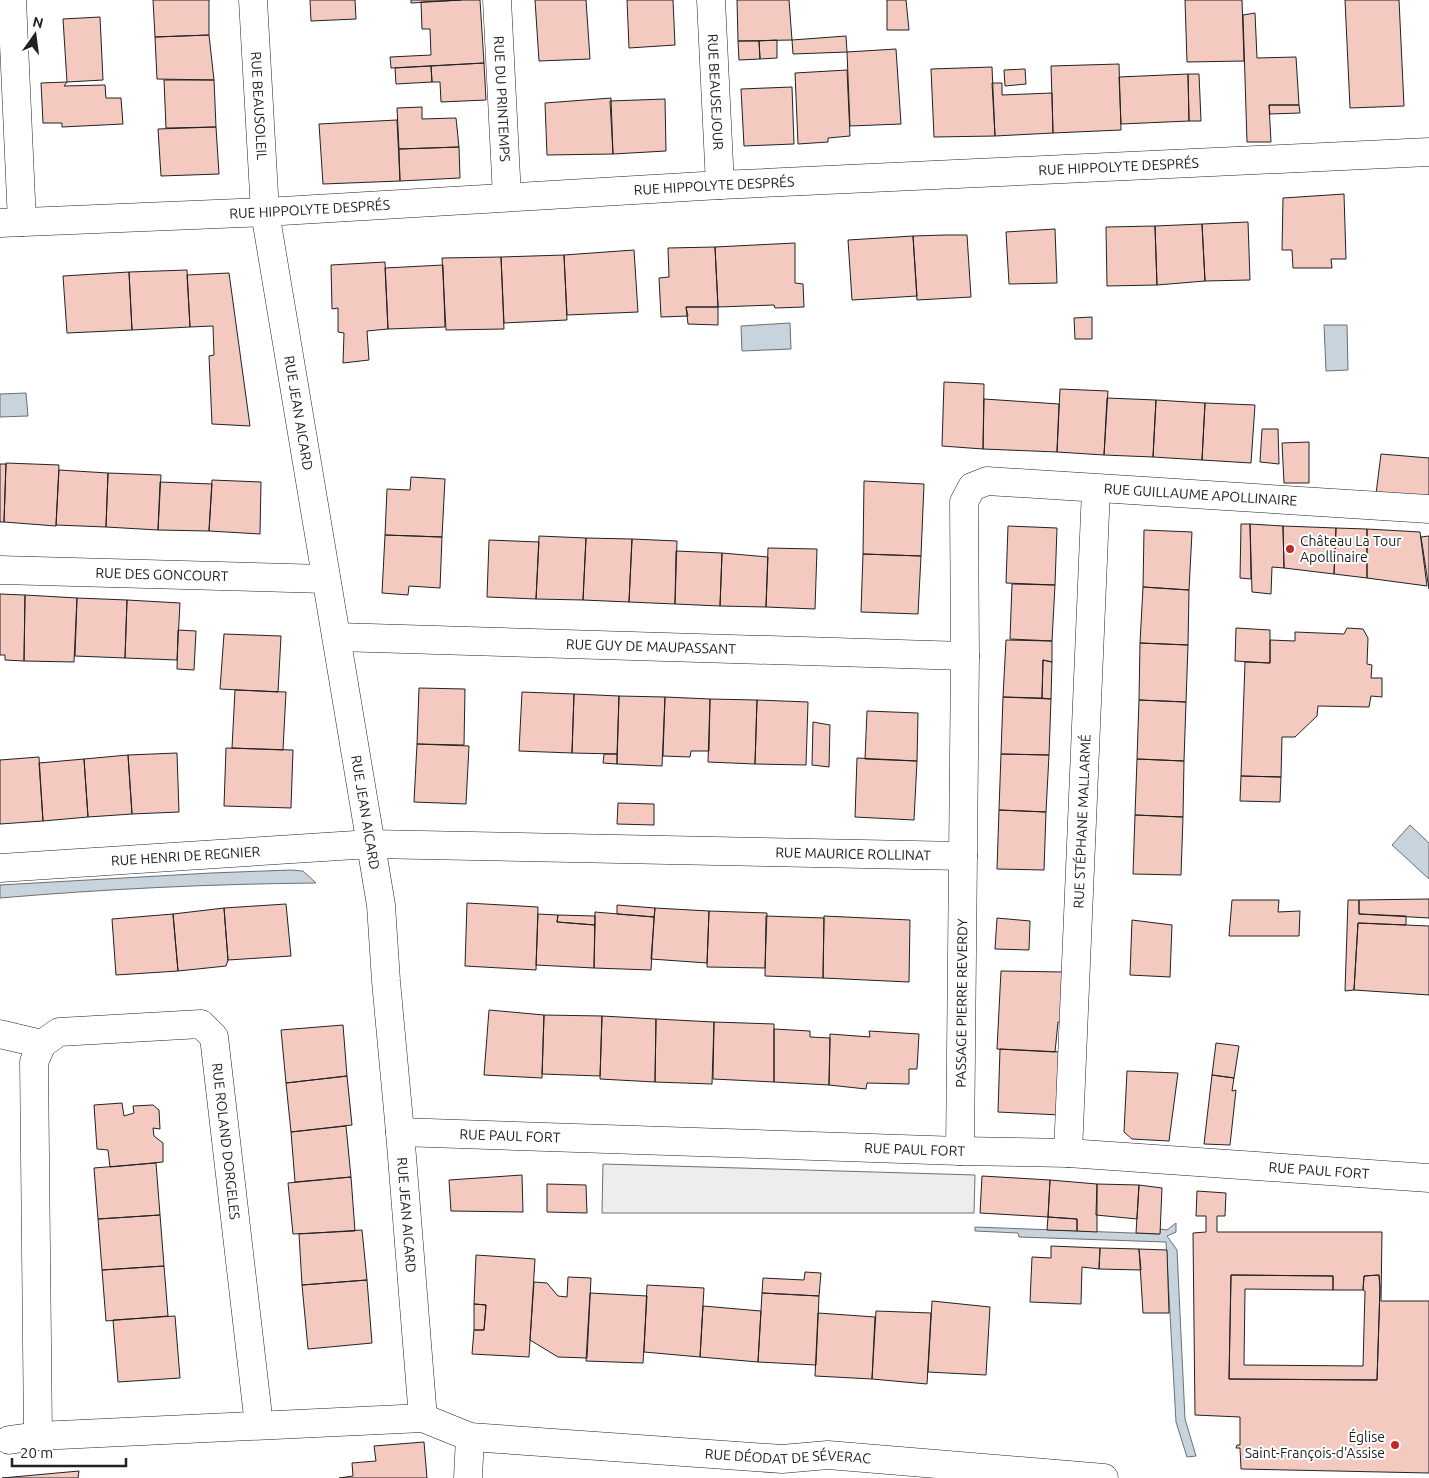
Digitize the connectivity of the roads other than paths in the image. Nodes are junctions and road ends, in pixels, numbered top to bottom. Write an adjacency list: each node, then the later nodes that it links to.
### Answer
1 (12, 0): 9 (street)
2 (253, 0): 8 (street, RUE BEAUSOLEIL)
3 (497, 0): 7 (street, RUE DU PRINTEMPS)
4 (710, 0): 6 (street, RUE BEAUSEJOUR)
5 (1429, 152): 6 (street, RUE HIPPOLYTE DESPRÉS)
6 (720, 185): 7 (street, RUE HIPPOLYTE DESPRÉS)
7 (507, 197): 8 (street, RUE HIPPOLYTE DESPRÉS)
8 (265, 212): 9 (street, RUE HIPPOLYTE DESPRÉS); 13 (street, RUE JEAN AICARD)
9 (11, 223)
10 (1096, 489): 11 (street, RUE GUILLAUME APOLLINAIRE); 15 (street, RUE GUILLAUME APOLLINAIRE); 23 (street, RUE STÉPHANE MALLARMÉ)
11 (1429, 510)
12 (0, 570): 13 (street, RUE DES GONCOURT)
13 (326, 579): 14 (street, RUE JEAN AICARD)
14 (337, 637): 15 (street, RUE GUY DE MAUPASSANT); 16 (street, RUE JEAN AICARD)
15 (966, 656): 17 (street)
16 (371, 844): 17 (street, RUE MAURICE ROLLINAT); 18 (street, RUE HENRI DE REGNIER); 21 (street, RUE JEAN AICARD)
17 (963, 856): 22 (street, PASSAGE PIERRE REVERDY)
18 (0, 868)
19 (0, 1034): 20 (street)
20 (42, 1044): 26 (street, RUE ROLAND DORGELES); 27 (street)
21 (400, 1132): 22 (street, RUE PAUL FORT); 25 (street, RUE JEAN AICARD)
22 (960, 1151): 23 (street, RUE PAUL FORT)
23 (1068, 1153): 24 (street, RUE PAUL FORT)
24 (1429, 1178)
25 (424, 1418): 26 (street); 28 (street)
26 (258, 1425): 27 (street)
27 (38, 1436): 29 (street)
28 (470, 1437): 30 (street); 31 (street, RUE DÉODAT DE SÉVERAC)
29 (9, 1440)
30 (468, 1478)
31 (1104, 1478)

